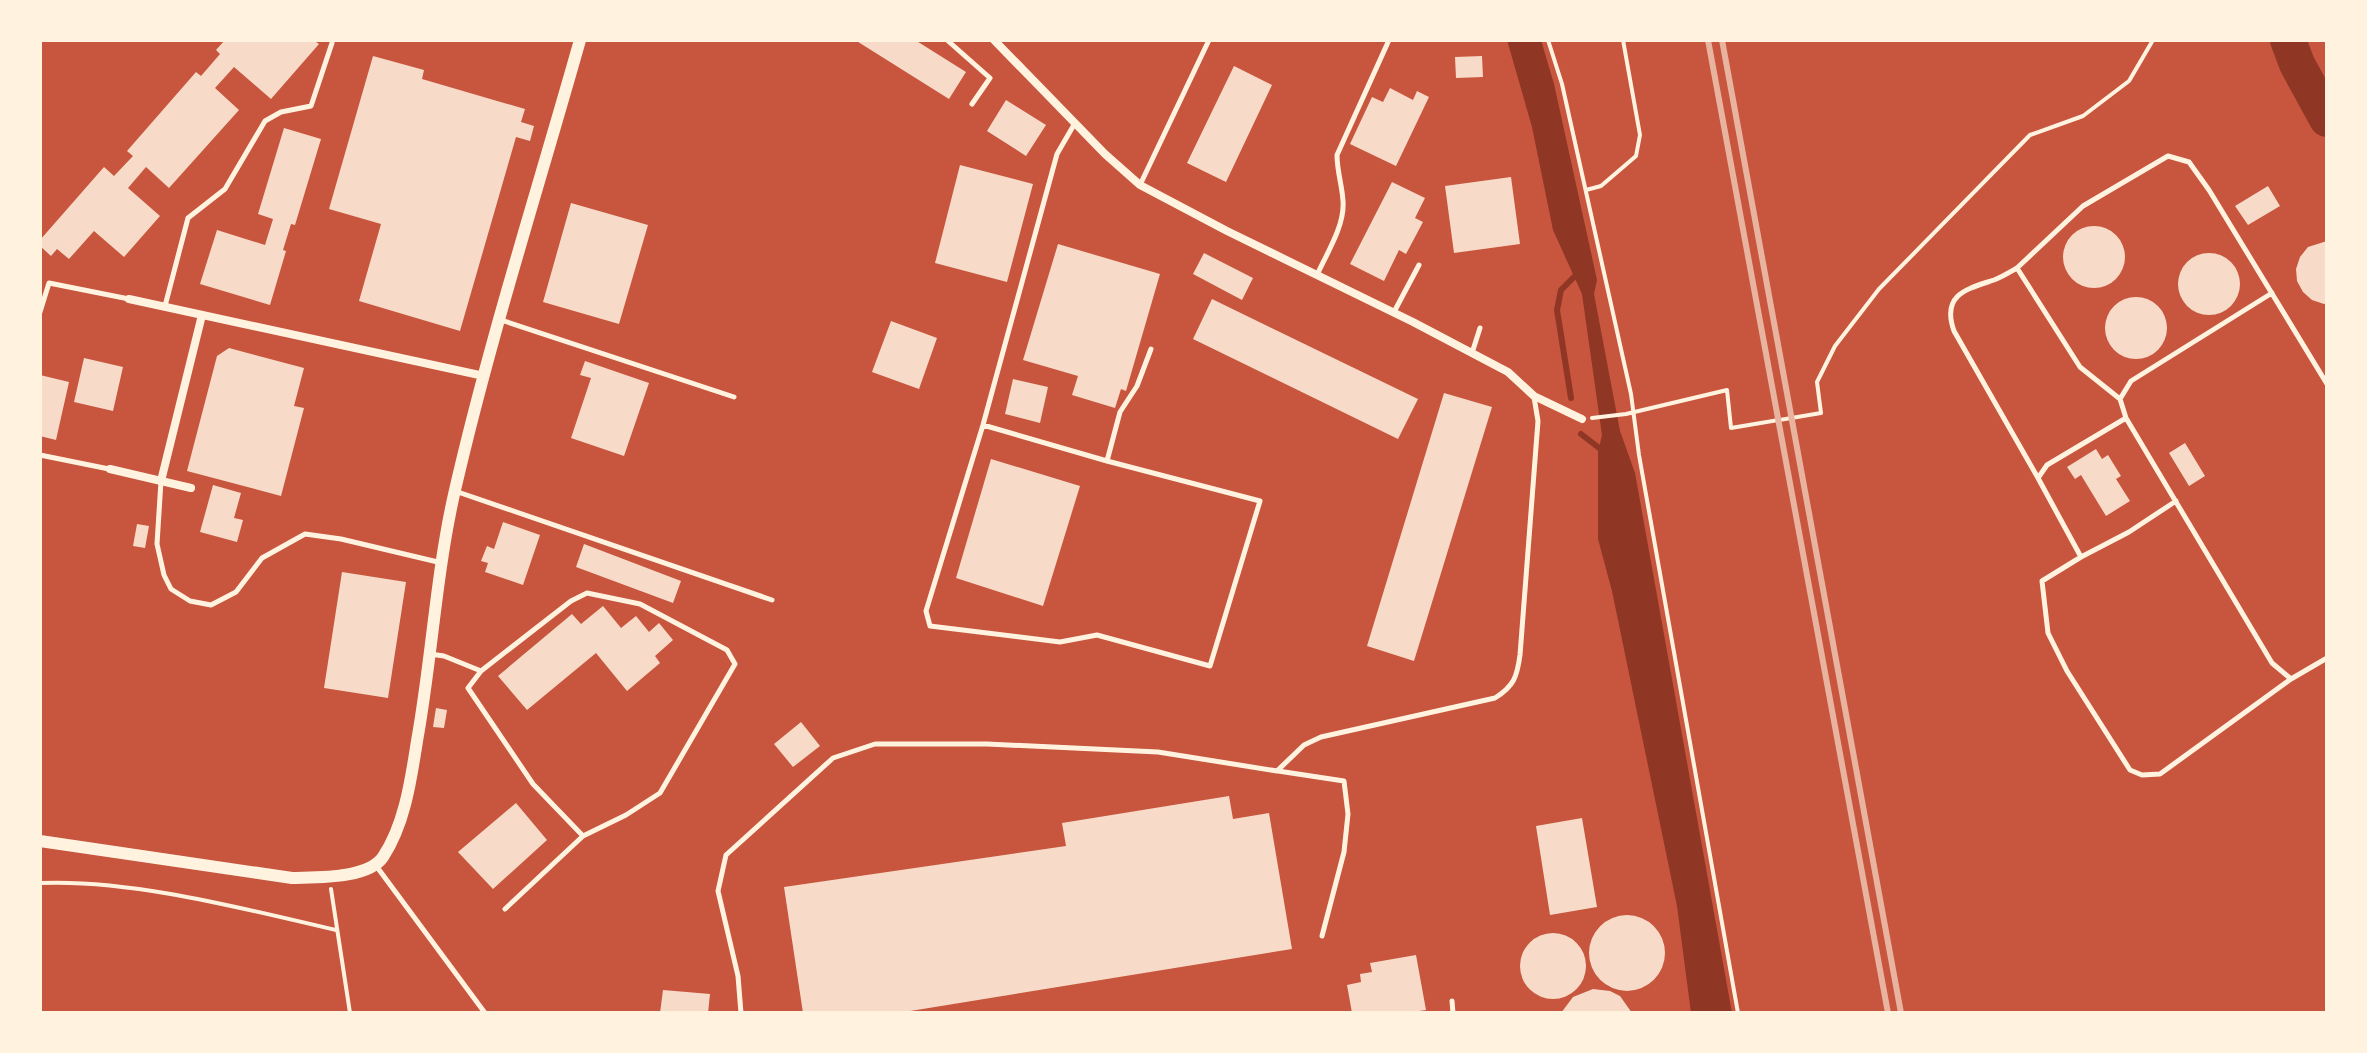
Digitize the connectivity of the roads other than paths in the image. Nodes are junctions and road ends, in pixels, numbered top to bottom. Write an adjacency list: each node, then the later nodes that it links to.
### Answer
1 (580, 40): 19 (street)
2 (947, 40): 7 (lane)
3 (994, 40): 8 (street)
4 (1209, 40): 9 (lane)
5 (1389, 40): 12 (lane)
6 (332, 43): 15 (lane)
7 (972, 104)
8 (1076, 122): 9 (street); 30 (lane)
9 (1140, 185): 12 (street)
10 (1419, 265): 17 (lane)
11 (2017, 268): 13 (lane); 27 (lane); 34 (lane)
12 (1317, 275): 17 (street)
13 (2273, 293): 24 (lane); 27 (lane)
14 (129, 299): 15 (street); 16 (lane)
15 (165, 307): 18 (street)
16 (40, 312)
17 (1393, 312): 22 (street)
18 (202, 315): 23 (street); 35 (street)
19 (501, 320): 23 (street); 26 (lane)
20 (1480, 328): 22 (lane)
21 (1151, 349): 32 (lane)
22 (1472, 353): 25 (street)
23 (484, 376): 37 (street)
24 (2327, 384)
25 (1534, 396): 29 (street); 46 (lane)
26 (734, 397)
27 (2120, 399): 28 (lane)
28 (2126, 418): 34 (lane); 38 (lane)
29 (1582, 419)
30 (983, 425): 32 (lane); 32 (lane)
31 (40, 455): 33 (lane)
32 (1107, 461)
33 (110, 469): 35 (street)
34 (2038, 478): 39 (lane)
35 (161, 481): 36 (street); 40 (lane)
36 (191, 488)
37 (455, 491): 40 (street); 41 (lane)
38 (2176, 501): 39 (lane); 45 (lane)
39 (2081, 557): 45 (lane)
40 (443, 563): 42 (street)
41 (772, 600)
42 (430, 654): 44 (lane); 49 (street)
43 (2327, 658): 45 (lane)
44 (481, 671): 47 (lane); 47 (lane)
45 (2291, 679)
46 (1277, 771): 51 (lane); 54 (lane)
47 (583, 836): 50 (lane)
48 (40, 841): 49 (street)
49 (376, 866): 53 (lane)
50 (505, 909)
51 (1322, 936)
52 (1452, 1001): 55 (lane)
53 (485, 1013)
54 (741, 1013)
55 (1453, 1013)

